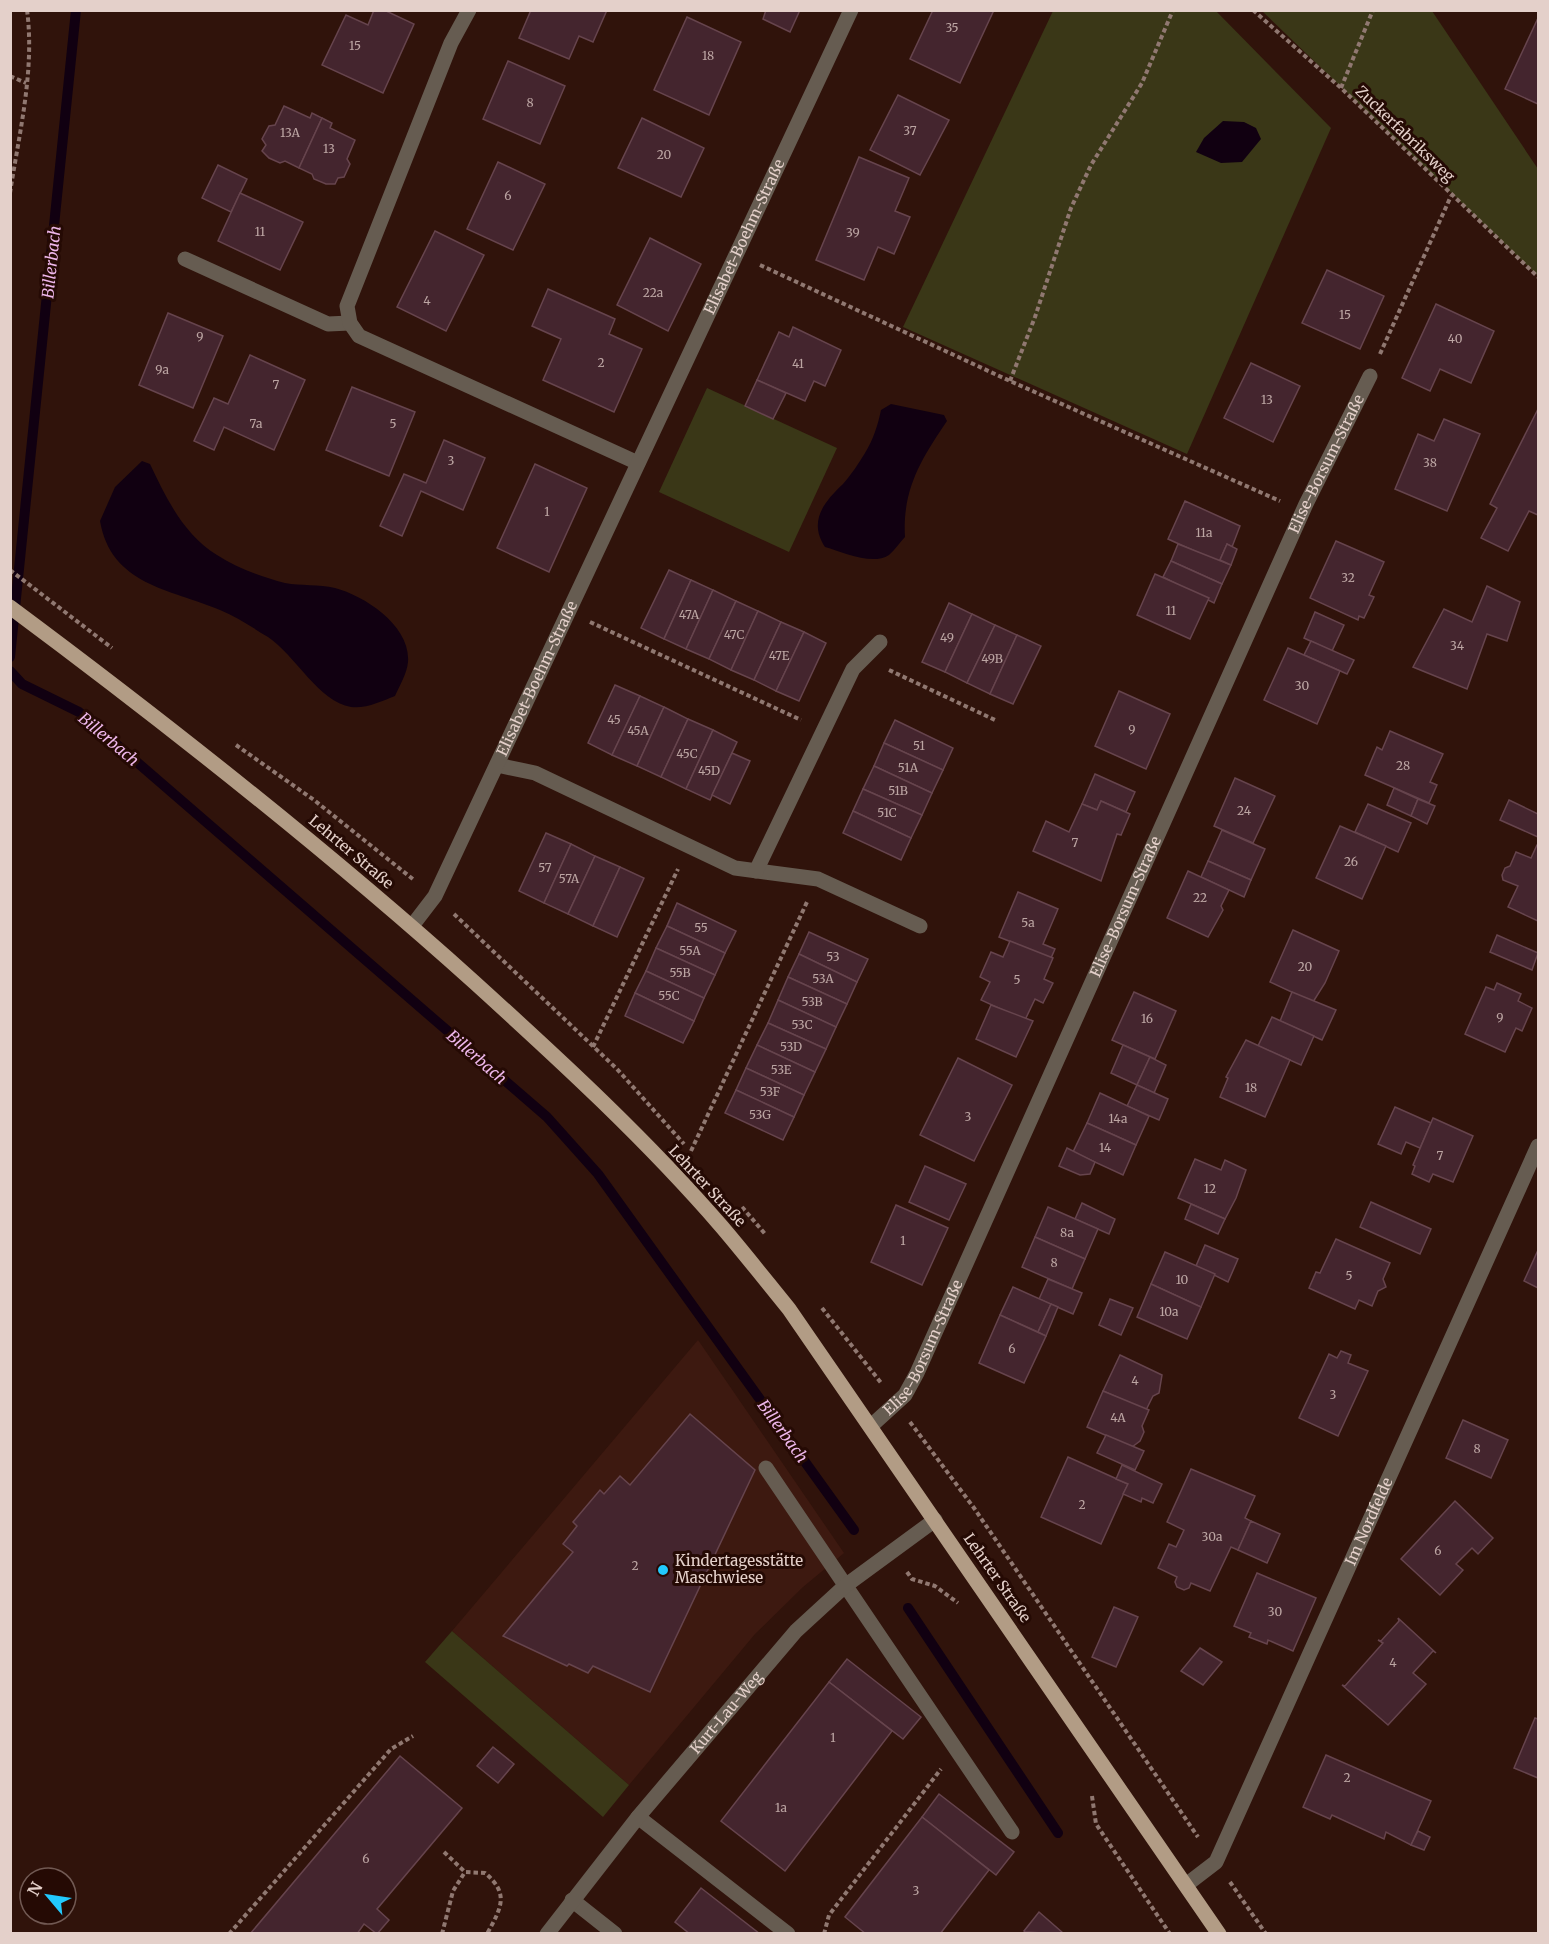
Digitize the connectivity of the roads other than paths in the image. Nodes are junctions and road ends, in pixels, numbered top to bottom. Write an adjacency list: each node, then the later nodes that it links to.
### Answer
1 (469, 10): 4 (street)
2 (851, 10): 6 (street, Elisabet-Boehm-Straße)
3 (185, 259): 4 (street)
4 (350, 322): 6 (street)
5 (1370, 376): 14 (street, Elise-Borsum-Straße)
6 (638, 463): 9 (street, Elisabet-Boehm-Straße)
7 (10, 607): 12 (main road, Lehrter Straße)
8 (880, 642): 10 (street)
9 (497, 765): 10 (street, Elisabet-Boehm-Straße); 12 (street, Elisabet-Boehm-Straße)
10 (756, 872): 11 (street, Elisabet-Boehm-Straße)
11 (920, 926)
12 (412, 927): 14 (main road, Lehrter Straße)
13 (1539, 1146): 20 (street, Im Nordfelde)
14 (871, 1426): 16 (main road, Lehrter Straße)
15 (766, 1468): 17 (street)
16 (935, 1520): 17 (street, Kurt-Lau-Weg); 20 (main road, Lehrter Straße)
17 (844, 1586): 18 (street, Kurt-Lau-Weg); 19 (street)
18 (638, 1817): 21 (street, Kurt-Lau-Weg); 24 (street)
19 (1012, 1832)
20 (1186, 1885): 25 (main road, Lehrter Straße)
21 (572, 1900): 22 (street, Kurt-Lau-Weg); 23 (street)
22 (547, 1934)
23 (615, 1934)
24 (788, 1934)
25 (1219, 1934)

